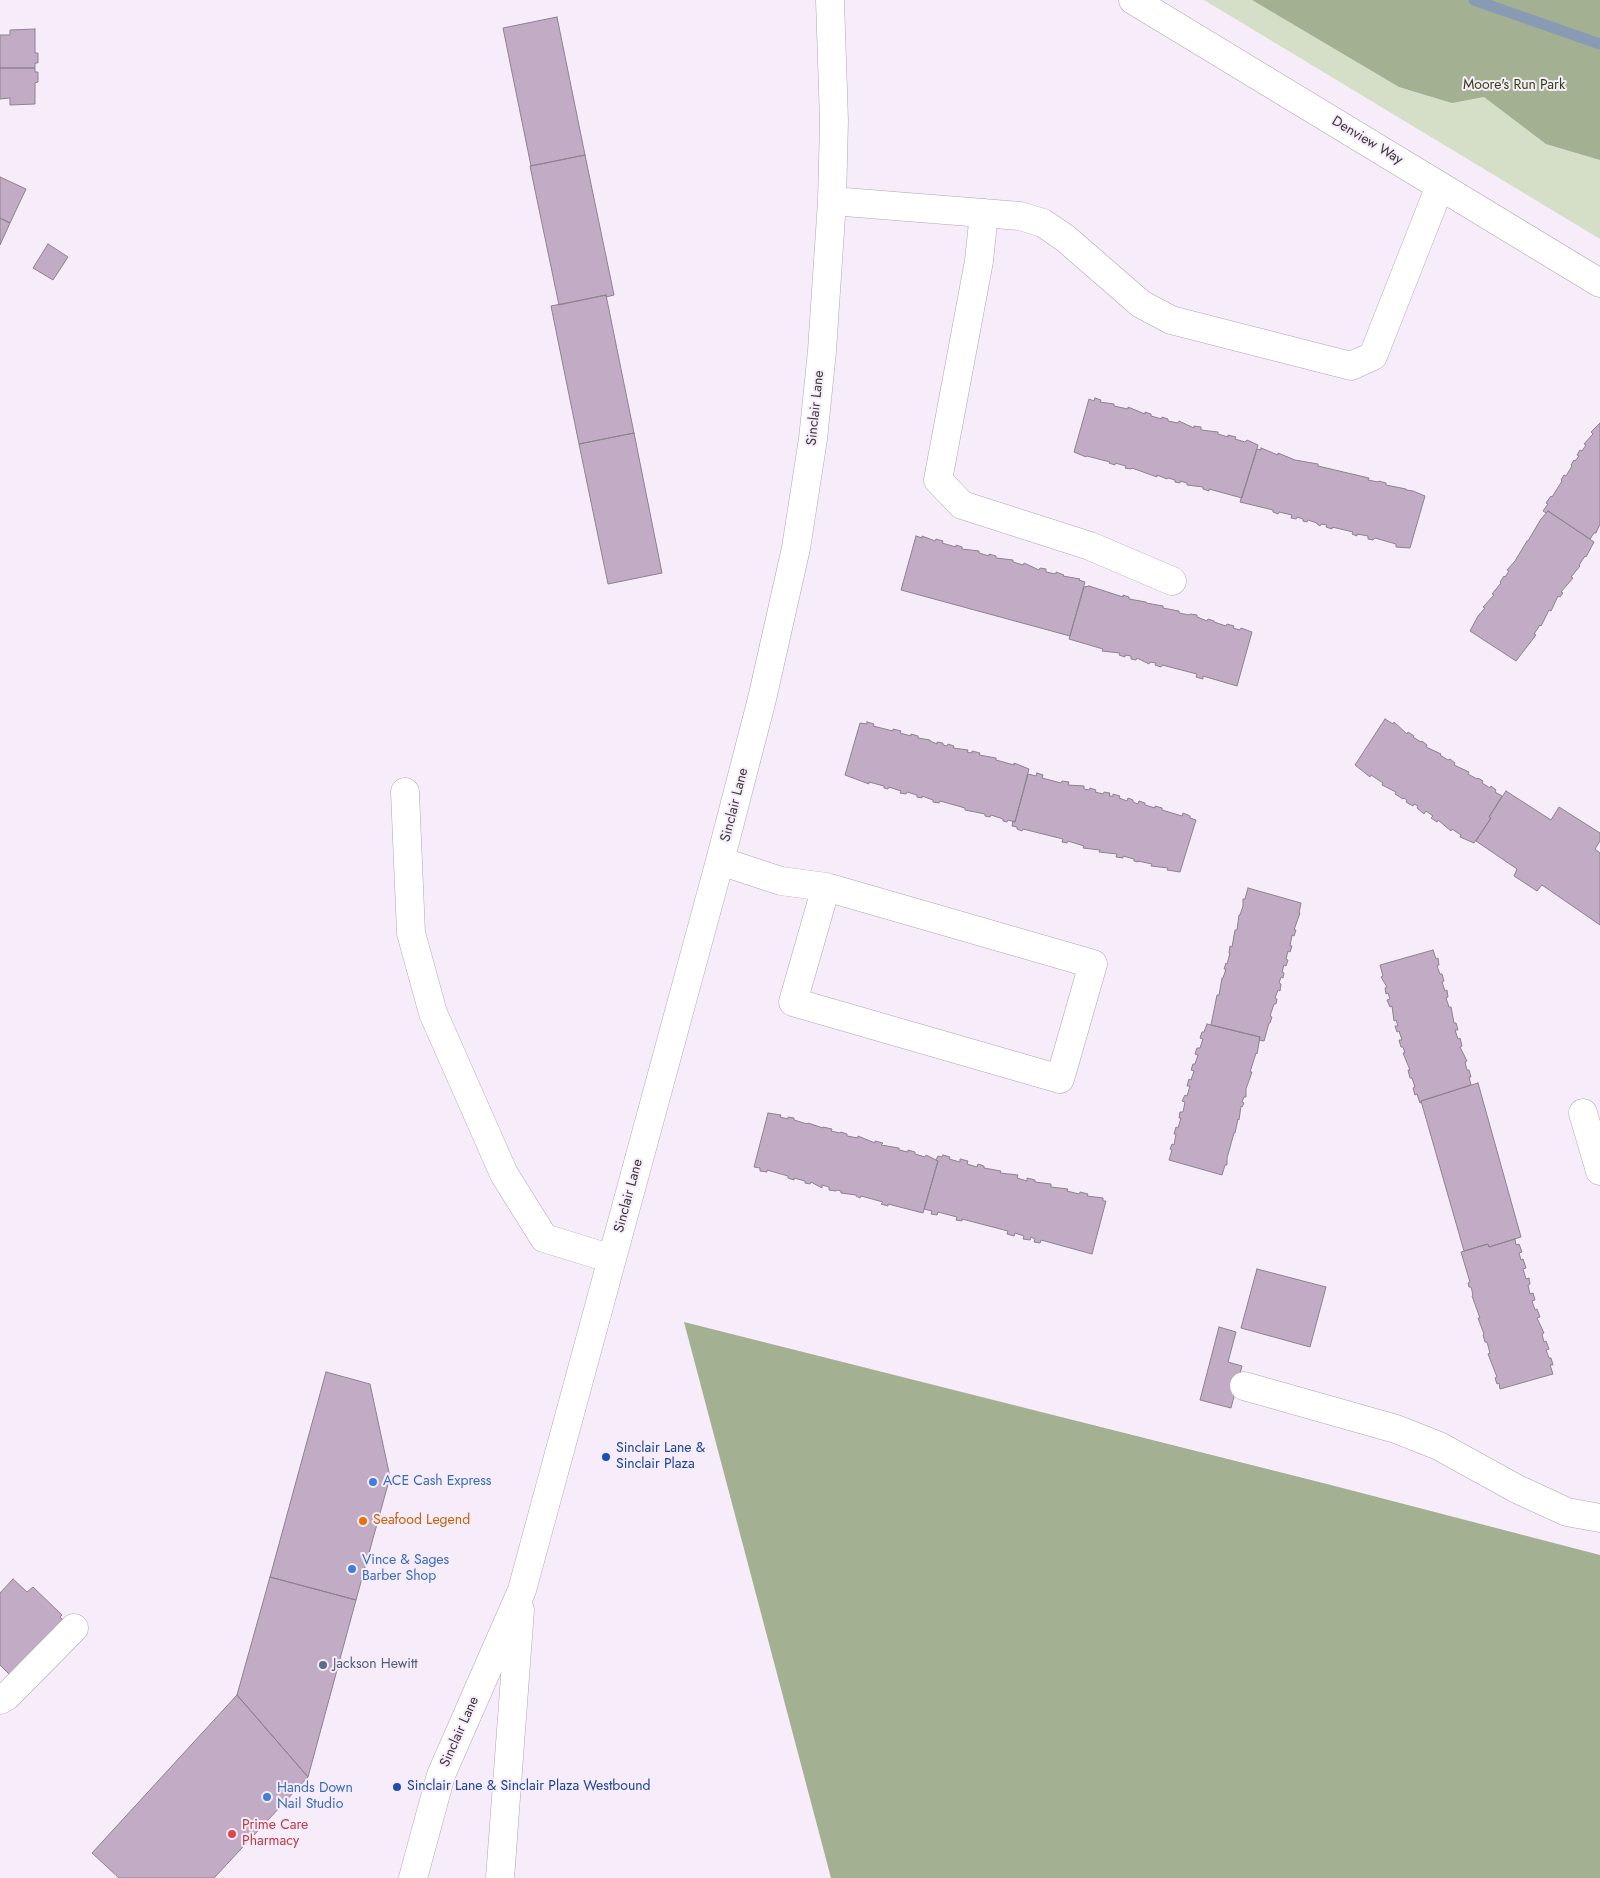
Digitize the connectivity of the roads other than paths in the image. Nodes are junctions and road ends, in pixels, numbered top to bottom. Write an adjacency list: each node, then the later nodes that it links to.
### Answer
1 (830, 0): 4 (street, Sinclair Lane)
2 (1134, 0): 3 (street, Denview Way)
3 (1440, 186): 5 (street); 6 (street, Denview Way)
4 (832, 201): 5 (street); 9 (street, Sinclair Lane)
5 (984, 213): 7 (street)
6 (1600, 283)
7 (1172, 580)
8 (404, 792): 13 (street)
9 (720, 861): 10 (street); 13 (street, Sinclair Lane)
10 (826, 887): 10 (street)
11 (1583, 1113): 12 (street)
12 (1600, 1171)
13 (612, 1259): 16 (street, Sinclair Lane)
14 (1244, 1386): 15 (street)
15 (1600, 1518)
16 (522, 1590): 19 (street, Sinclair Lane); 20 (street, Sinclair Lane)
17 (74, 1628): 18 (street)
18 (0, 1700)
19 (413, 1878)
20 (500, 1878)

